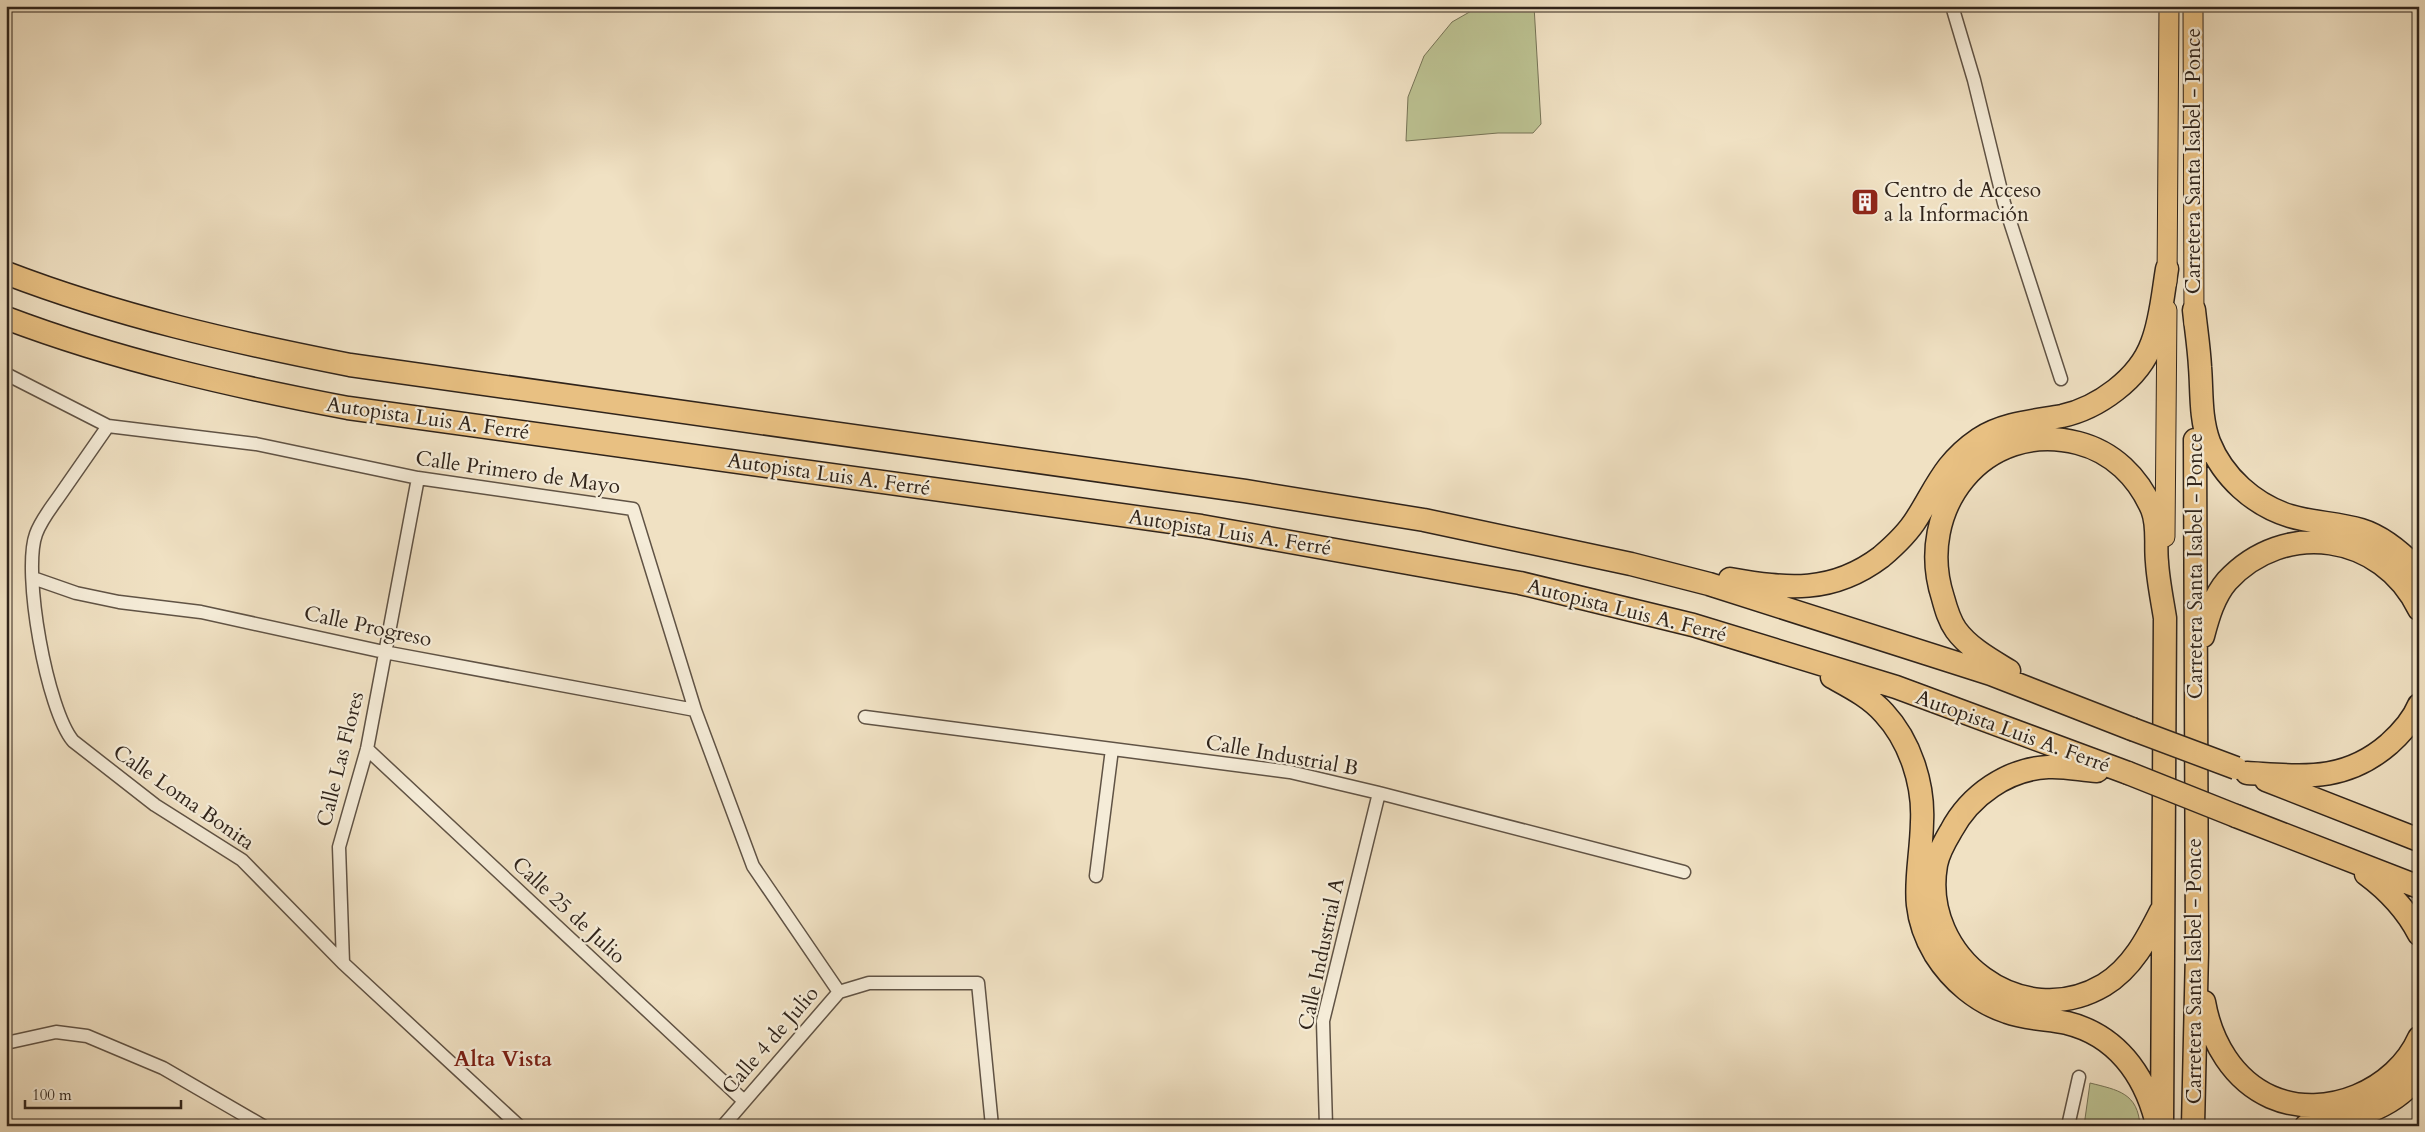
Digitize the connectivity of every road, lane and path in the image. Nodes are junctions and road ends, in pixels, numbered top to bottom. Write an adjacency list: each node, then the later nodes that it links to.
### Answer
1 (1952, 6): 9 (street)
2 (2169, 6): 4 (main road, Carretera Santa Isabel - Ponce)
3 (2192, 6): 6 (main road, Carretera Santa Isabel - Ponce)
4 (2167, 269): 13 (highway); 17 (main road, Carretera Santa Isabel - Ponce)
5 (6, 272): 13 (highway, Autopista Luis A. Ferré)
6 (2194, 310): 11 (main road, Carretera Santa Isabel - Ponce); 14 (highway)
7 (6, 318): 18 (highway, Autopista Luis A. Ferré)
8 (6, 374): 10 (street, Calle Primero de Mayo)
9 (2061, 379)
10 (108, 426): 12 (street, Calle Primero de Mayo); 15 (street, Calle Loma Bonita)
11 (2195, 440): 20 (highway, Carretera Santa Isabel - Ponce)
12 (418, 478): 19 (street, Calle Las Flores); 23 (street, Calle Primero de Mayo)
13 (1631, 564): 21 (highway, Autopista Luis A. Ferré)
14 (2419, 572)
15 (33, 578): 19 (street, Calle Progreso); 38 (street, Calle Loma Bonita)
16 (2419, 608): 20 (highway)
17 (2165, 618): 21 (highway); 35 (highway, Carretera Santa Isabel - Ponce)
18 (1693, 625): 28 (highway, Autopista Luis A. Ferré); 51 (highway)
19 (384, 652): 23 (street, Calle Progreso); 25 (street, Calle Las Flores)
20 (2196, 661): 37 (highway, Carretera Santa Isabel - Ponce)
21 (2043, 695): 27 (highway, Autopista Luis A. Ferré, bridge)
22 (2419, 705): 27 (highway)
23 (695, 710): 39 (street, Calle Primero de Mayo)
24 (865, 717): 26 (street, Calle Industrial B)
25 (367, 749): 38 (street, Calle Las Flores); 44 (street, Calle 25 de Julio)
26 (1112, 749): 29 (street, Calle Industrial B); 33 (street)
27 (2241, 770): 30 (highway, Autopista Luis A. Ferré)
28 (2128, 773): 31 (highway, Autopista Luis A. Ferré, bridge); 35 (highway)
29 (1379, 793): 32 (street, Calle Industrial B); 49 (street, Calle Industrial A)
30 (2419, 840)
31 (2343, 857): 34 (highway, Autopista Luis A. Ferré); 36 (highway)
32 (1684, 872)
33 (1096, 876)
34 (2419, 887)
35 (2164, 906): 52 (highway, Carretera Santa Isabel - Ponce)
36 (2419, 934)
37 (2197, 951): 40 (highway); 53 (highway, Carretera Santa Isabel - Ponce)
38 (343, 963): 46 (street, Calle Loma Bonita)
39 (839, 992): 44 (street, Calle 4 de Julio); 48 (street, Calle 4 de Julio)
40 (2419, 1038)
41 (6, 1043): 45 (street)
42 (2419, 1074): 54 (highway)
43 (2079, 1078): 50 (street)
44 (744, 1101): 47 (street, Calle 4 de Julio)
45 (263, 1126)
46 (519, 1126)
47 (723, 1126)
48 (992, 1126)
49 (1326, 1126)
50 (2068, 1126)
51 (2157, 1126)
52 (2162, 1126)
53 (2193, 1126)
54 (2306, 1126)

